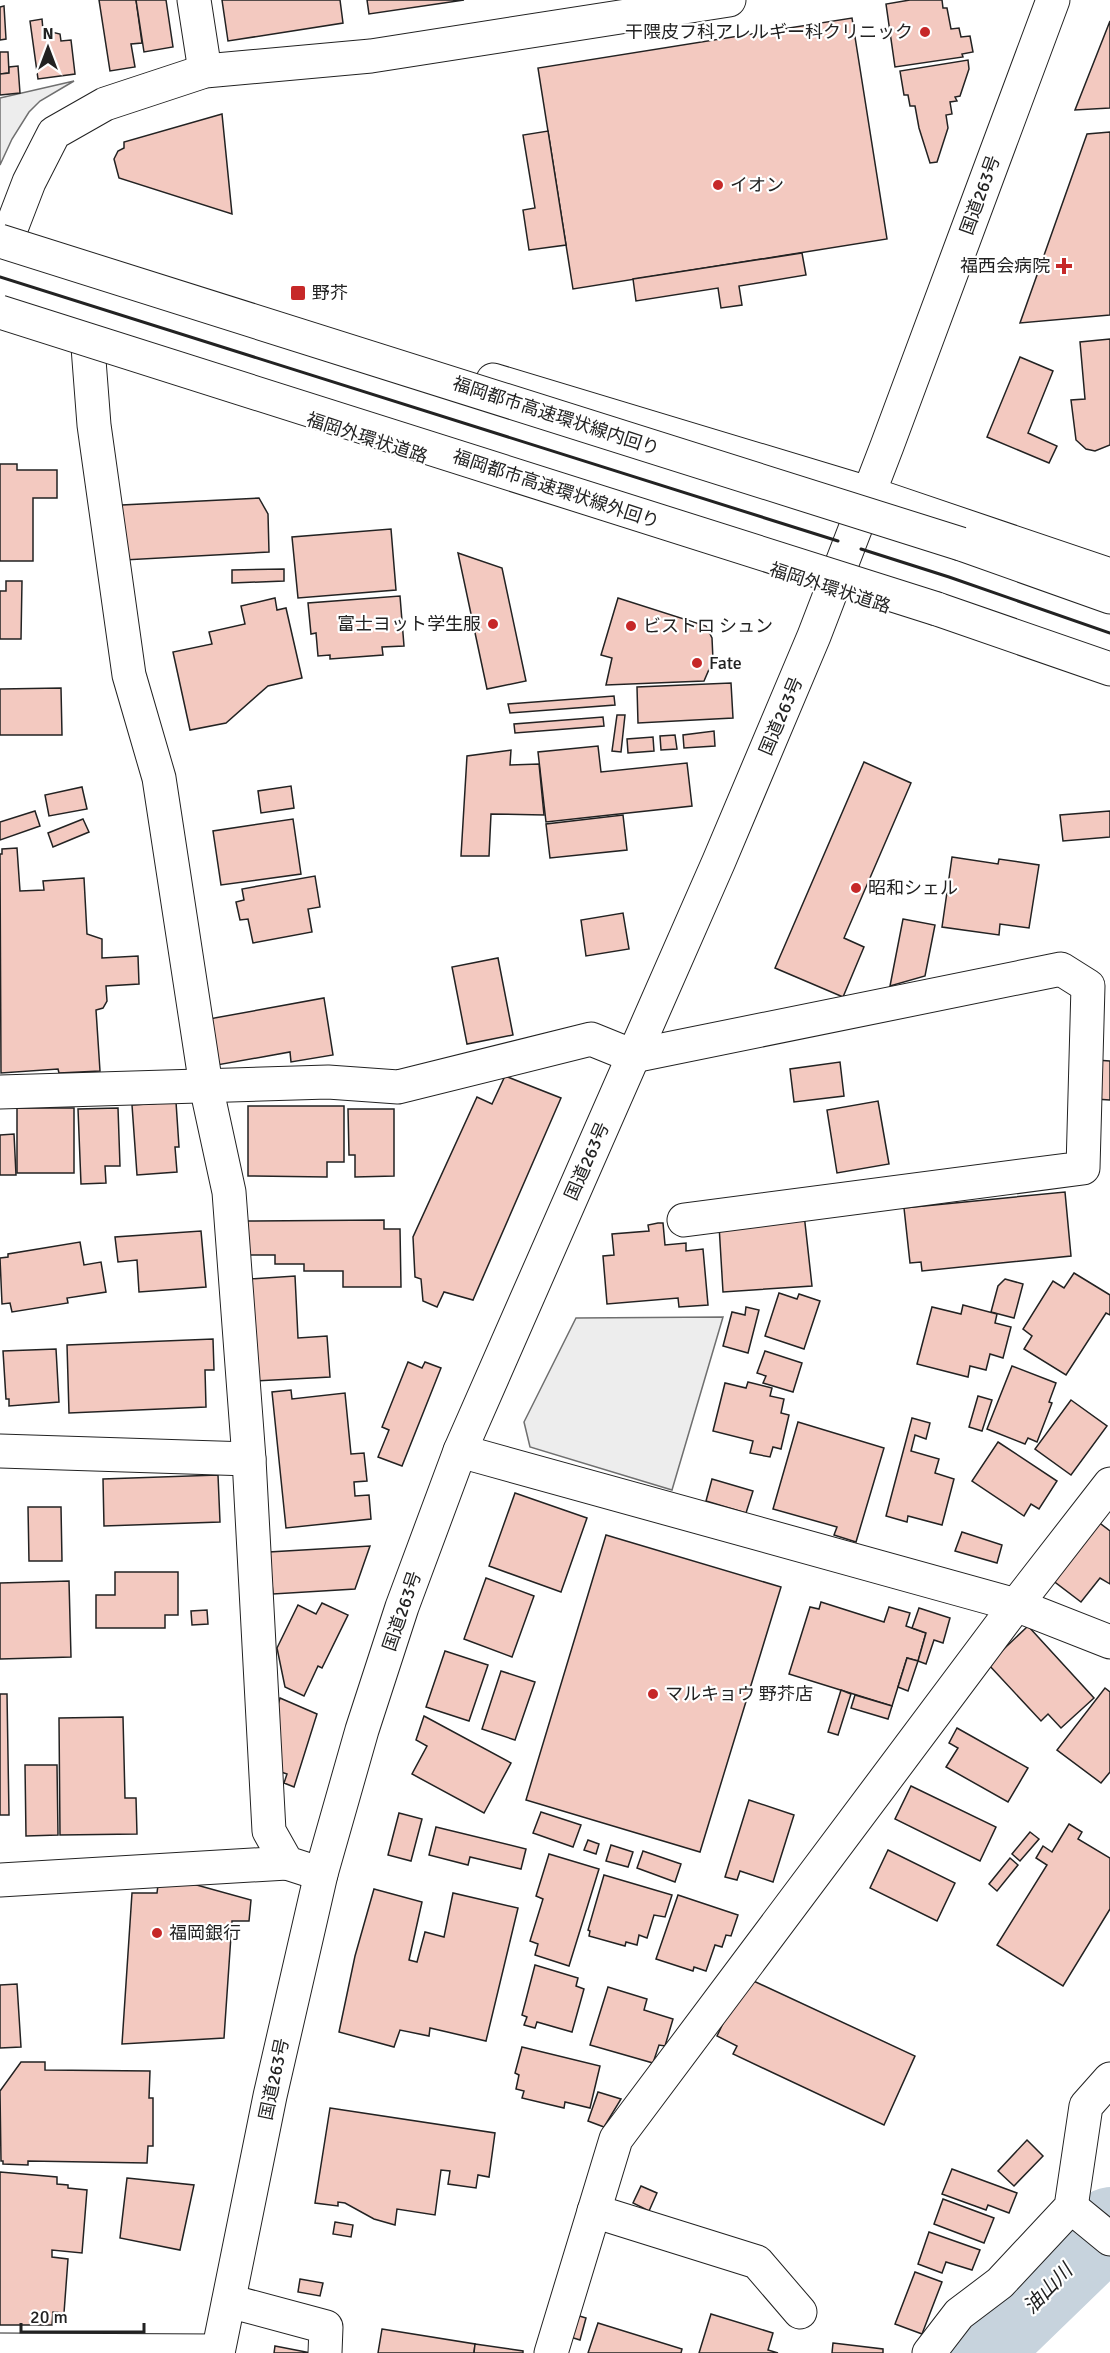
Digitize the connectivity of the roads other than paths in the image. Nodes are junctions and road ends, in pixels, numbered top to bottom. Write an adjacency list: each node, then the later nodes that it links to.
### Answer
1 (194, 0): 4 (main road)
2 (729, 0): 4 (main road)
3 (1053, 0): 9 (main road, 国道263号)
4 (205, 71): 5 (main road)
5 (3, 235): 9 (main road); 12 (main road, 福岡都市高速環状線内回り, bridge)
6 (0, 312): 13 (main road, 福岡都市高速環状線外回り, bridge)
7 (0, 322): 8 (main road, 福岡外環状道路)
8 (88, 347): 11 (main road, 福岡外環状道路); 16 (main road)
9 (868, 493): 10 (main road); 11 (main road, 国道263号)
10 (1110, 575)
11 (832, 588): 14 (main road, 福岡外環状道路); 15 (main road, 国道263号)
12 (1110, 597)
13 (1110, 669)
14 (1110, 680)
15 (633, 1056): 16 (main road); 18 (main road); 19 (main road, 国道263号)
16 (206, 1086): 17 (main road); 21 (main road)
17 (0, 1092)
18 (684, 1220)
19 (460, 1450): 23 (main road); 26 (main road, 国道263号)
20 (0, 1451): 21 (main road)
21 (249, 1459): 25 (main road)
22 (1110, 1484): 23 (main road)
23 (1016, 1605): 24 (main road); 30 (main road)
24 (1110, 1642)
25 (287, 1863): 26 (main road); 27 (main road)
26 (321, 1874): 32 (main road, 国道263号)
27 (0, 1880)
28 (1110, 2079): 29 (main road)
29 (1071, 2207): 31 (main road); 38 (main road)
30 (594, 2211): 33 (main road); 37 (main road)
31 (1110, 2239)
32 (229, 2301): 35 (main road, 国道263号); 36 (main road)
33 (800, 2312)
34 (0, 2350): 35 (main road)
35 (218, 2352)
36 (325, 2353)
37 (551, 2353)
38 (929, 2353)

